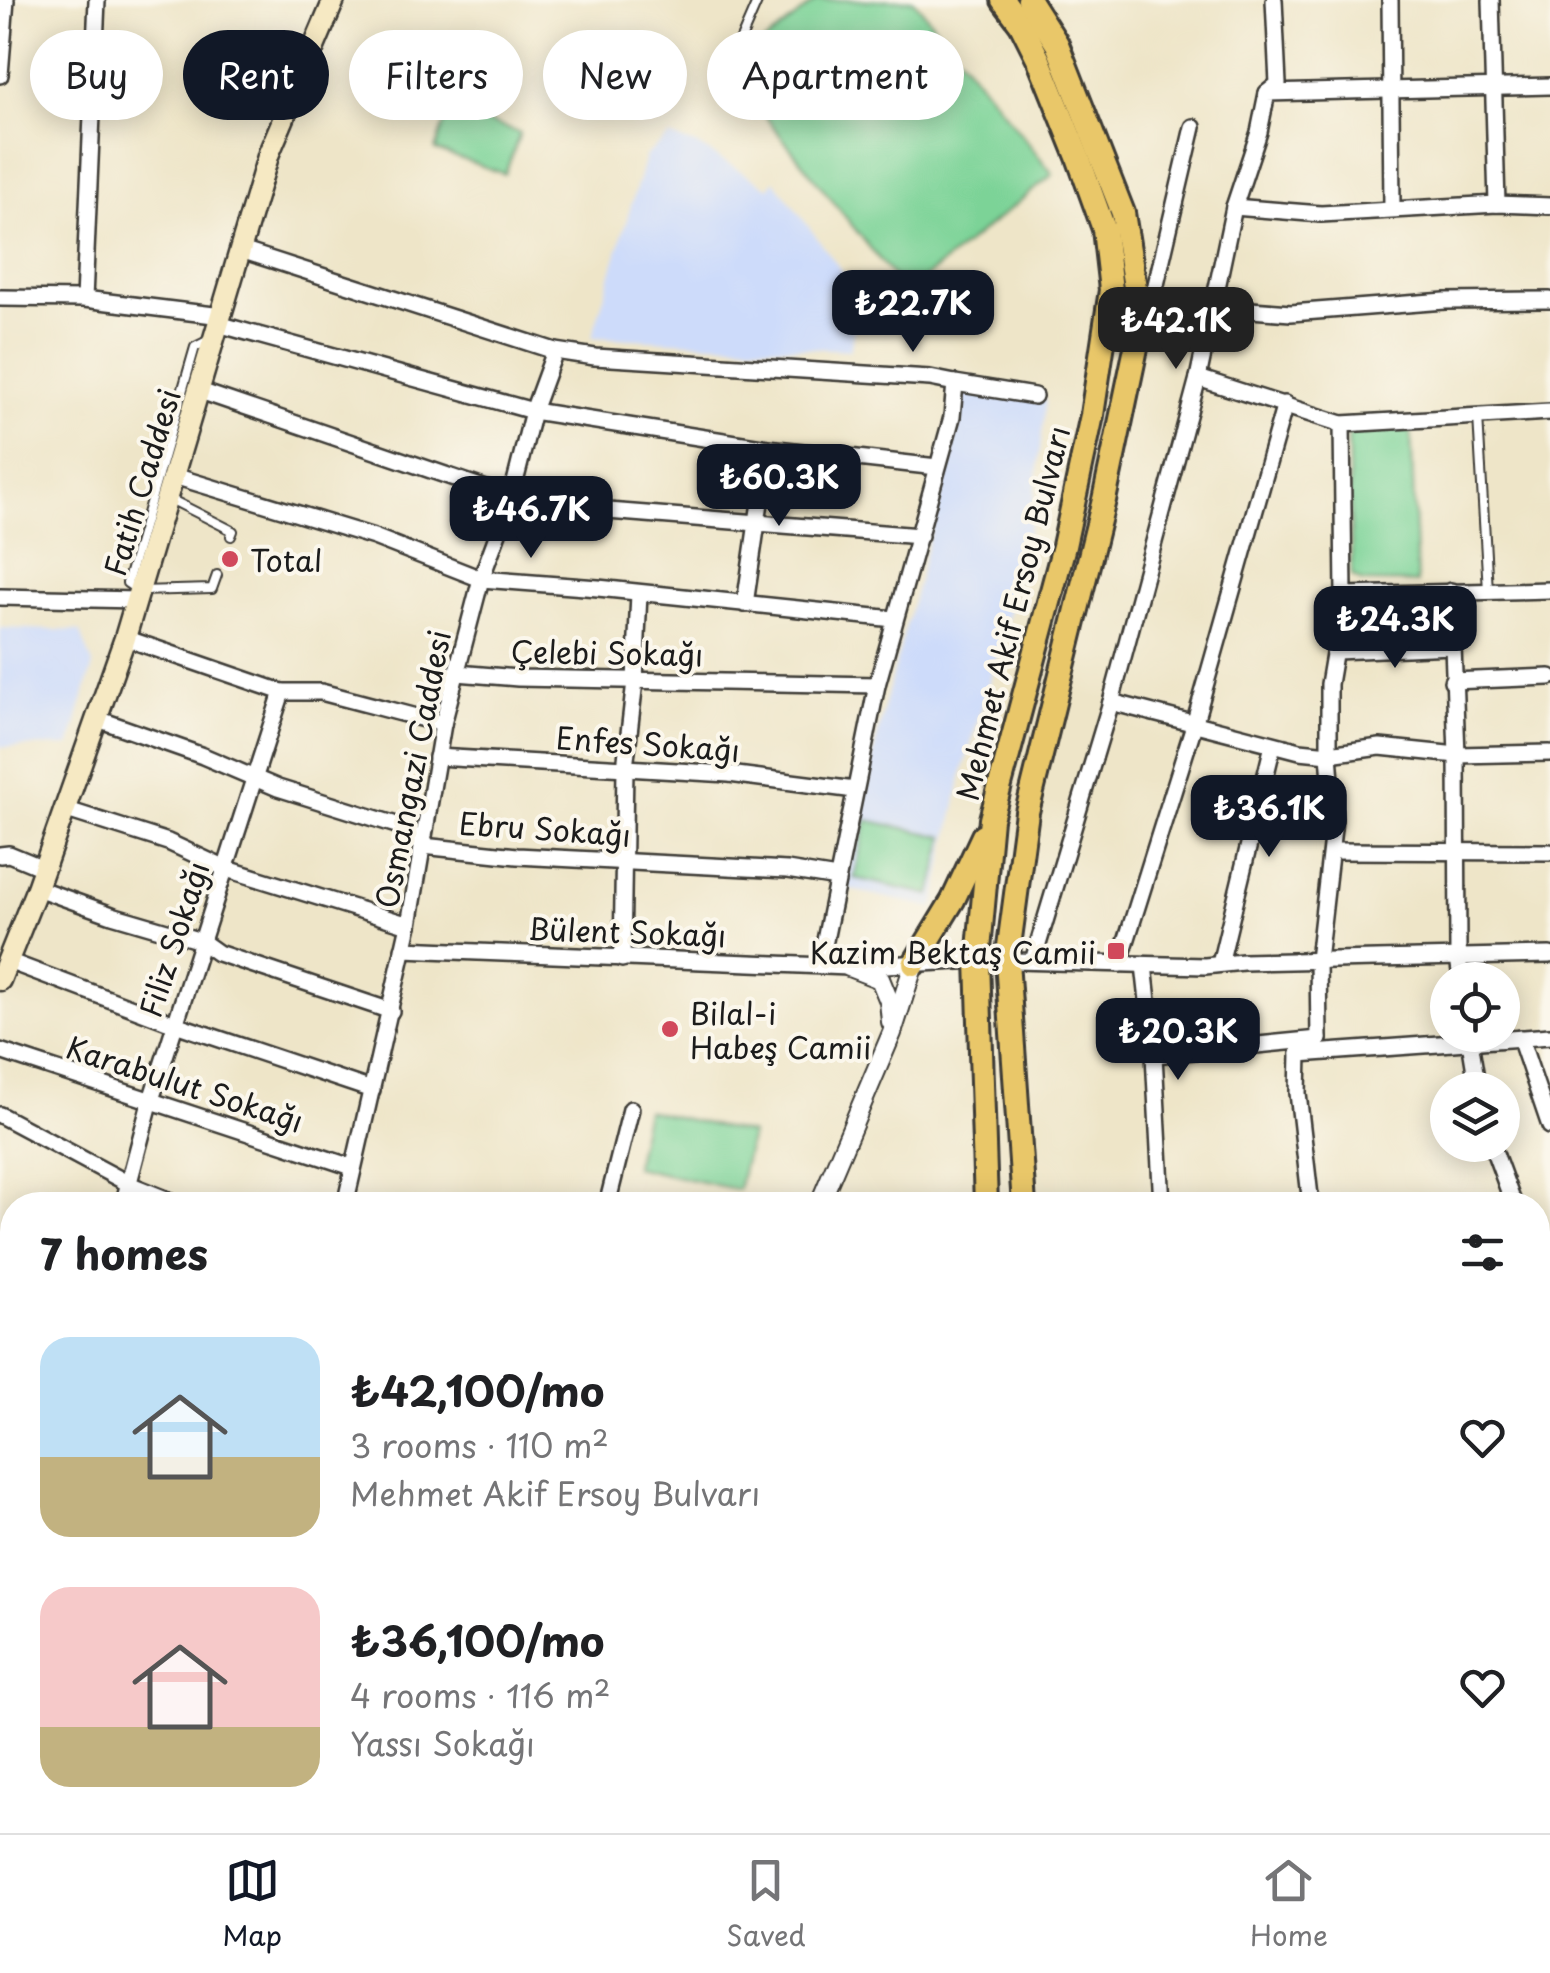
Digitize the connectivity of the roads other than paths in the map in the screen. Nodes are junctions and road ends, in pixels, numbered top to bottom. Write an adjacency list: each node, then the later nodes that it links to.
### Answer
1 (6, 0): 11 (street)
2 (97, 0): 23 (street)
3 (334, 0): 21 (main road, Fatih Caddesi)
4 (758, 0): 10 (lane)
5 (1003, 0): 80 (main road, Mehmet Akif Ersoy Bulvarı)
6 (1274, 0): 15 (street)
7 (1390, 0): 14 (street)
8 (1491, 0): 12 (street)
9 (1035, 2): 26 (main road, Mehmet Akif Ersoy Bulvarı)
10 (745, 30)
11 (0, 75)
12 (1494, 85): 13 (street); 14 (street); 17 (street)
13 (1550, 86)
14 (1392, 92): 15 (street); 20 (street)
15 (1268, 93): 19 (street)
16 (1192, 126): 26 (street)
17 (1497, 204): 18 (street); 20 (street)
18 (1550, 206)
19 (1234, 207): 20 (street); 25 (street)
20 (1392, 208)
21 (241, 250): 27 (main road, Fatih Caddesi); 28 (street)
22 (0, 298): 23 (street)
23 (84, 300): 27 (street)
24 (1550, 300): 25 (street)
25 (1211, 307): 29 (street)
26 (1138, 324): 98 (main road, Mehmet Akif Ersoy Bulvarı)
27 (218, 326): 31 (main road, Fatih Caddesi); 34 (street); 38 (lane)
28 (555, 351): 30 (street); 34 (street, Osmangazi Caddesi)
29 (1198, 378): 33 (street); 67 (street)
30 (955, 383): 32 (street); 40 (street)
31 (200, 391): 38 (main road, Fatih Caddesi); 43 (street)
32 (1034, 396)
33 (1285, 404): 37 (street); 70 (street)
34 (534, 411): 39 (street); 43 (street, Osmangazi Caddesi)
35 (1550, 412): 36 (street)
36 (1478, 416): 37 (street); 49 (lane)
37 (1342, 424): 54 (street)
38 (178, 433): 41 (main road, Fatih Caddesi); 53 (lane)
39 (768, 448): 40 (street); 44 (street)
40 (937, 467): 46 (street)
41 (174, 476): 42 (main road, Fatih Caddesi); 48 (street)
42 (168, 497): 45 (lane); 53 (main road, Fatih Caddesi)
43 (510, 498): 44 (street); 48 (street, Osmangazi Caddesi)
44 (757, 525): 46 (street); 56 (street)
45 (231, 536)
46 (920, 536): 57 (street)
47 (217, 576): 53 (lane)
48 (481, 579): 52 (street); 61 (street, Osmangazi Caddesi)
49 (1488, 590): 50 (street); 51 (street)
50 (1550, 590)
51 (1451, 591): 54 (street); 59 (street)
52 (639, 593): 56 (street); 63 (street)
53 (138, 595): 55 (street); 58 (main road, Fatih Caddesi)
54 (1344, 595): 60 (street)
55 (0, 597)
56 (745, 604): 57 (street)
57 (894, 619): 65 (street)
58 (126, 638): 66 (street); 68 (main road, Fatih Caddesi)
59 (1453, 646): 60 (street); 64 (street)
60 (1336, 651): 72 (street)
61 (456, 673): 63 (street, Çelebi Sokağı); 69 (street, Osmangazi Caddesi)
62 (1550, 678): 64 (street)
63 (636, 681): 65 (street, Çelebi Sokağı); 76 (street)
64 (1452, 681): 74 (street)
65 (877, 684): 78 (street)
66 (282, 692): 69 (street); 77 (street, Filiz Sokağı)
67 (1111, 702): 70 (street); 99 (street)
68 (96, 718): 77 (street, Ebru Sokağı); 79 (main road, Fatih Caddesi)
69 (443, 724): 75 (street, Osmangazi Caddesi)
70 (1194, 725): 71 (street); 102 (street)
71 (1274, 744): 72 (street); 103 (street)
72 (1329, 754): 74 (street); 82 (street)
73 (1550, 754): 74 (street)
74 (1457, 756): 83 (street)
75 (436, 757): 76 (street, Enfes Sokağı); 81 (street, Osmangazi Caddesi)
76 (625, 768): 78 (street, Enfes Sokağı); 86 (street)
77 (256, 777): 81 (street, Ebru Sokağı); 87 (street, Filiz Sokağı)
78 (855, 790): 89 (street)
79 (64, 808): 87 (street); 88 (main road, Fatih Caddesi)
80 (990, 819): 96 (main road, Mehmet Akif Ersoy Bulvarı); 101 (main road)
81 (423, 846): 86 (street, Ebru Sokağı); 90 (street, Osmangazi Caddesi)
82 (1332, 851): 83 (street); 97 (street)
83 (1457, 851): 84 (street); 94 (street)
84 (1550, 852)
85 (0, 854): 88 (street)
86 (623, 862): 89 (street, Ebru Sokağı); 95 (street)
87 (224, 868): 90 (street); 91 (street, Filiz Sokağı)
88 (40, 878): 91 (street); 107 (main road, Fatih Caddesi)
89 (838, 878): 105 (street)
90 (408, 924): 92 (street, Osmangazi Caddesi)
91 (201, 940): 108 (street); 109 (street, Filiz Sokağı)
92 (403, 949): 95 (street, Bülent Sokağı); 108 (street, Osmangazi Caddesi)
93 (1550, 955): 94 (street, Bülent Sokağı)
94 (1458, 956): 97 (street, Bülent Sokağı); 100 (street)
95 (622, 959): 105 (street, Bülent Sokağı)
96 (978, 960): 98 (street, Bülent Sokağı); 101 (street, Bülent Sokağı); 131 (main road, Mehmet Akif Ersoy Bulvarı)
97 (1318, 960): 103 (street, Bülent Sokağı); 113 (street)
98 (1007, 961): 99 (street, Bülent Sokağı); 132 (main road, Mehmet Akif Ersoy Bulvarı)
99 (1034, 961): 102 (street, Bülent Sokağı)
100 (1459, 962)
101 (914, 964): 106 (street, Bülent Sokağı); 110 (street)
102 (1119, 964): 104 (street, Bülent Sokağı)
103 (1220, 964): 104 (street, Bülent Sokağı)
104 (1144, 965): 117 (street)
105 (820, 966): 106 (street, Bülent Sokağı)
106 (849, 966): 110 (street)
107 (4, 970): 109 (street)
108 (391, 1011): 118 (street, Osmangazi Caddesi)
109 (176, 1024): 118 (street); 119 (street, Filiz Sokağı)
110 (892, 1033): 130 (street)
111 (1550, 1036): 112 (street)
112 (1520, 1038): 122 (street)
113 (1319, 1039): 116 (street); 117 (street)
114 (1430, 1042): 116 (street)
115 (0, 1051): 119 (street, Karabulut Sokağı)
116 (1299, 1054): 134 (street)
117 (1154, 1055): 133 (street)
118 (372, 1090): 124 (street, Osmangazi Caddesi)
119 (150, 1103): 124 (street, Karabulut Sokağı); 125 (street, Filiz Sokağı)
120 (632, 1110): 129 (street)
121 (0, 1115): 125 (street)
122 (1550, 1126)
123 (1498, 1162): 135 (street)
124 (352, 1167): 128 (street, Osmangazi Caddesi)
125 (131, 1185): 126 (street, Filiz Sokağı); 127 (street)
126 (129, 1192)
127 (148, 1192)
128 (347, 1192)
129 (610, 1192)
130 (825, 1192)
131 (986, 1192)
132 (1023, 1192)
133 (1161, 1192)
134 (1310, 1192)
135 (1509, 1192)

